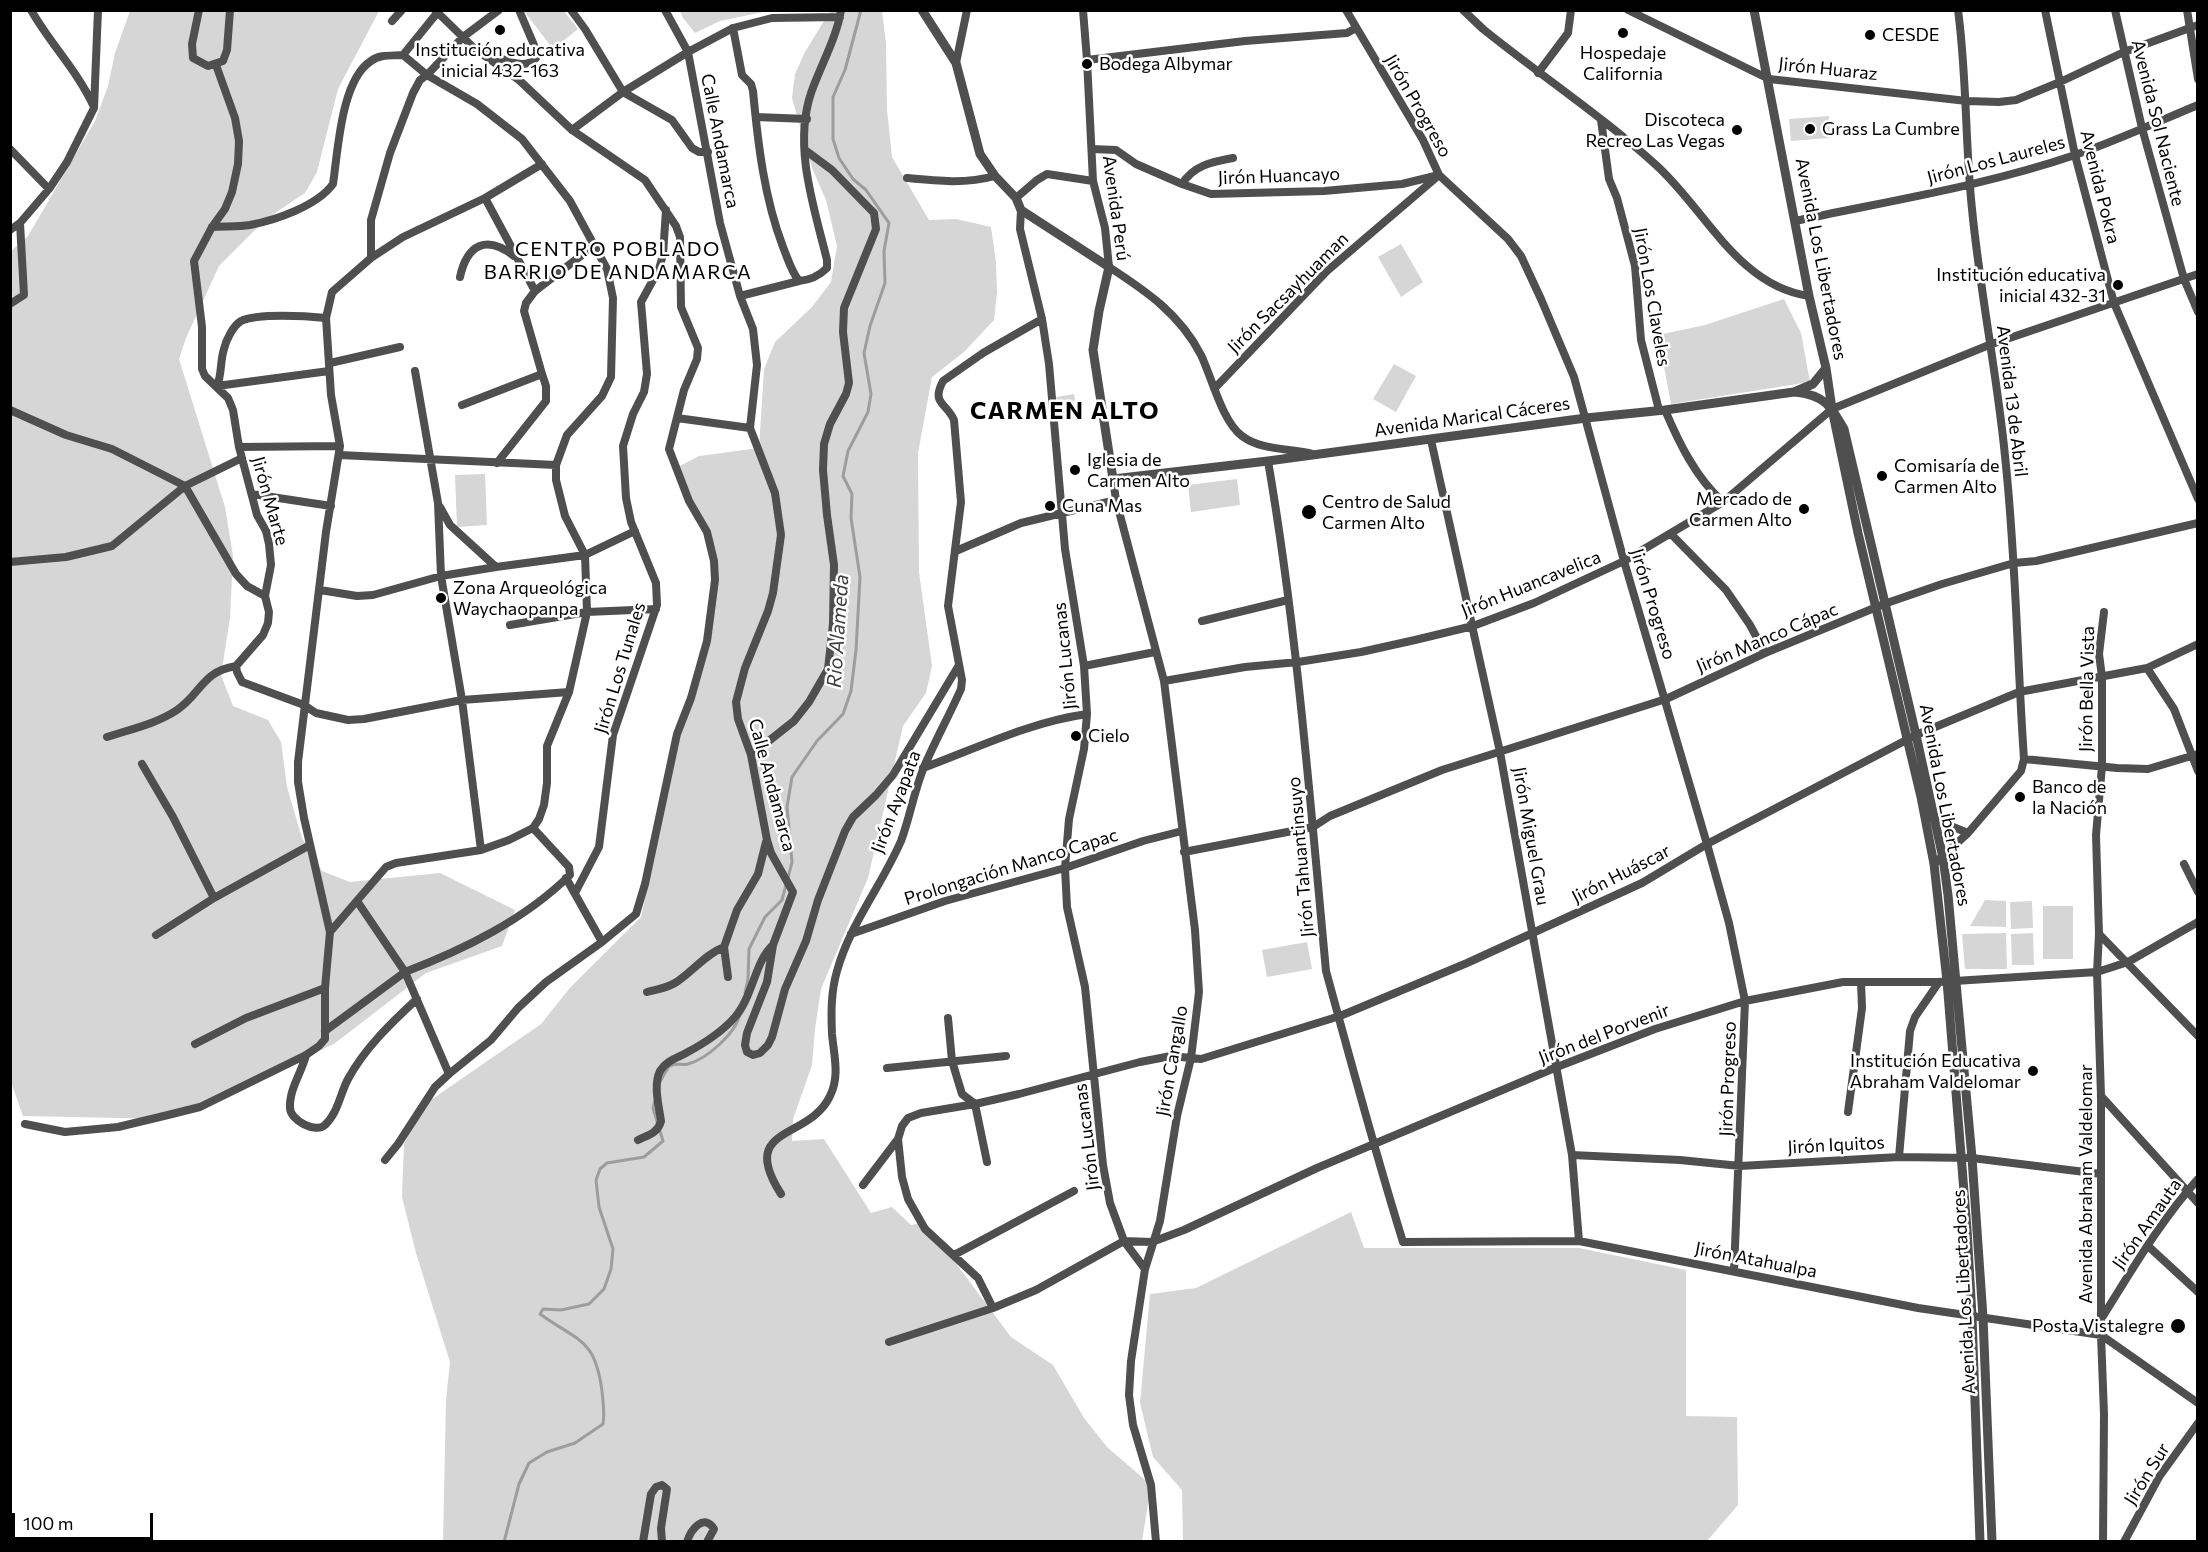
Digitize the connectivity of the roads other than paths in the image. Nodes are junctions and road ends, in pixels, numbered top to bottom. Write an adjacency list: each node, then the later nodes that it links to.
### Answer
1 (31, 10): 44 (street)
2 (200, 10): 35 (street)
3 (230, 10): 35 (street)
4 (402, 10): 24 (street)
5 (499, 10): 29 (street)
6 (519, 10): 29 (street)
7 (571, 10): 41 (street)
8 (665, 10): 30 (street, Calle Andamarca)
9 (922, 10): 34 (street)
10 (967, 10): 34 (street)
11 (1083, 10): 33 (street, Avenida Perú)
12 (1346, 10): 27 (street, Jirón Progreso)
13 (1463, 10): 36 (street)
14 (1571, 10): 36 (street)
15 (1628, 10): 38 (street, Jirón Huaraz)
16 (1754, 10): 38 (street, Avenida Los Libertadores)
17 (1958, 10): 42 (street, Avenida 13 de Abril)
18 (2045, 10): 40 (street, Avenida Pokra)
19 (2115, 10): 31 (street, Avenida Sol Naciente)
20 (2187, 10): 28 (street)
21 (99, 11): 44 (street)
22 (436, 12): 29 (street); 32 (street)
23 (840, 14): 26 (street); 46 (street)
24 (392, 21)
25 (2198, 25): 28 (street, Jirón Huaraz)
26 (733, 28): 30 (street); 45 (street)
27 (1356, 28): 33 (street); 57 (street, Jirón Progreso)
28 (2189, 28): 31 (street, Jirón Huaraz); 39 (street)
29 (463, 37): 37 (street); 49 (street)
30 (688, 52): 41 (street); 53 (street, Calle Andamarca)
31 (2124, 52): 40 (street, Jirón Huaraz); 48 (street, Avenida Sol Naciente)
32 (403, 55): 37 (street); 70 (street)
33 (1087, 60): 51 (street, Avenida Perú)
34 (956, 63): 58 (street)
35 (216, 65): 70 (street, Jirón Marte)
36 (1538, 73): 47 (street)
37 (427, 75): 56 (street); 73 (street)
38 (1769, 78): 42 (street, Jirón Huaraz); 68 (street, Avenida Los Libertadores)
39 (2198, 79)
40 (2060, 82): 42 (street, Jirón Huaraz); 54 (street, Avenida Pokra)
41 (623, 92): 49 (street); 53 (street)
42 (1967, 101): 62 (street, Avenida 13 de Abril)
43 (2198, 105): 48 (street, Jirón Los Laureles)
44 (94, 108): 63 (street)
45 (756, 117): 46 (street); 79 (street)
46 (807, 119): 52 (street)
47 (1601, 120): 82 (street); 100 (street, Jirón Los Claveles)
48 (2142, 128): 54 (street, Jirón Los Laureles); 78 (street, Avenida Sol Naciente)
49 (572, 130): 66 (street)
50 (10, 149): 63 (street)
51 (1092, 149): 60 (street, Avenida Perú); 61 (street, Jirón Huancayo)
52 (805, 150): 79 (street); 162 (street)
53 (708, 152): 81 (street, Calle Andamarca)
54 (2075, 155): 62 (street, Jirón Los Laureles); 83 (street, Avenida Pokra)
55 (1233, 158): 61 (street)
56 (542, 164): 64 (street); 72 (street)
57 (1439, 175): 61 (street, Jirón Huancayo); 95 (street, Jirón Sacsayhuaman); 102 (street, Jirón Progreso)
58 (995, 176): 59 (street); 65 (street)
59 (908, 178)
60 (1093, 181): 65 (street); 75 (street, Avenida Perú)
61 (1182, 184)
62 (1970, 184): 68 (street, Jirón Los Laureles); 88 (street, Avenida 13 de Abril)
63 (49, 189): 69 (street)
64 (485, 198): 73 (street); 74 (street)
65 (1016, 198): 67 (street)
66 (666, 209): 101 (street); 124 (street, Jirón Los Tunales)
67 (1021, 210): 75 (street); 87 (street, Jirón Lucanas)
68 (1795, 221): 82 (street, Avenida Los Libertadores)
69 (20, 223): 71 (street); 84 (street)
70 (212, 226): 94 (street, Jirón Marte)
71 (10, 230)
72 (595, 245): 80 (street); 113 (street)
73 (371, 258): 86 (street)
74 (517, 259): 77 (street); 80 (street)
75 (1109, 267): 95 (street); 114 (street, Avenida Perú)
76 (2198, 274): 78 (street, Jirón Huancavelica)
77 (460, 277)
78 (2184, 279): 83 (street, Jirón Huancavelica); 85 (street, Avenida Sol Naciente)
79 (799, 281): 81 (street)
80 (535, 291): 93 (street)
81 (740, 296): 103 (street, Calle Andamarca)
82 (1809, 296): 91 (street, Avenida Los Libertadores)
83 (2114, 303): 88 (street, Jirón Huancavelica); 117 (street, Avenida Pokra)
84 (10, 304)
85 (2198, 312)
86 (326, 318): 90 (street); 94 (street)
87 (1042, 319): 122 (street, Jirón Lucanas); 126 (street, Jirón Ayapata)
88 (1989, 345): 98 (street, Jirón Huancavelica); 130 (street, Avenida 13 de Abril)
89 (400, 347): 90 (street)
90 (330, 367): 94 (street); 105 (street)
91 (1826, 368): 96 (street, Avenida Marical Cáceres); 98 (street, Avenida Los Libertadores)
92 (416, 371): 110 (street)
93 (542, 374): 97 (street); 112 (street)
94 (217, 386): 106 (street, Jirón Marte)
95 (1215, 388): 107 (street)
96 (1794, 392): 98 (street); 100 (street, Avenida Marical Cáceres)
97 (462, 405)
98 (1832, 409): 119 (street, Jirón Huancavelica); 136 (street, Avenida Los Libertadores)
99 (10, 410): 115 (street)
100 (1662, 410): 102 (street, Avenida Marical Cáceres); 119 (street, Jirón Los Claveles)
101 (677, 418): 103 (street); 194 (street)
102 (1586, 418): 104 (street, Avenida Marical Cáceres); 128 (street, Jirón Progreso)
103 (750, 428): 162 (street, Calle Andamarca)
104 (1431, 440): 107 (street, Avenida Marical Cáceres); 142 (street, Jirón Miguel Grau)
105 (340, 446): 106 (street); 108 (street)
106 (239, 447): 109 (street, Jirón Marte)
107 (1316, 455): 111 (street, Avenida Marical Cáceres)
108 (339, 456): 110 (street); 121 (street)
109 (242, 458): 115 (street); 116 (street, Jirón Marte)
110 (430, 461): 112 (street); 120 (street)
111 (1268, 461): 114 (street, Avenida Marical Cáceres); 135 (street, Jirón Tahuantinsuyo)
112 (497, 463): 113 (street)
113 (556, 465): 127 (street)
114 (1113, 479): 118 (street, Jirón Cangallo)
115 (185, 486): 129 (street); 134 (street)
116 (252, 494): 121 (street); 134 (street, Jirón Marte)
117 (2198, 499)
118 (1116, 500): 122 (street); 144 (street, Jirón Cangallo)
119 (1723, 502): 125 (street, Jirón Huancavelica)
120 (438, 503): 131 (street); 132 (street)
121 (331, 506): 133 (street)
122 (1061, 513): 126 (street); 149 (street, Jirón Lucanas)
123 (2198, 524): 130 (street, Jirón Manco Cápac)
124 (635, 531): 127 (street); 137 (street, Jirón Los Tunales)
125 (1671, 534): 128 (street, Jirón Huancavelica); 145 (street)
126 (956, 551): 147 (street, Jirón Ayapata)
127 (585, 555): 131 (street); 138 (street)
128 (1624, 561): 142 (street, Jirón Huancavelica); 155 (street, Jirón Progreso)
129 (10, 562)
130 (2014, 563): 136 (street, Jirón Manco Cápac); 154 (street, Avenida 13 de Abril)
131 (496, 567): 132 (street)
132 (441, 576): 133 (street); 156 (street)
133 (320, 590): 157 (street)
134 (265, 596): 148 (street, Jirón Marte)
135 (1288, 600): 140 (street); 146 (street, Jirón Tahuantinsuyo)
136 (1880, 606): 145 (street, Jirón Manco Cápac); 160 (street, Avenida Los Libertadores)
137 (656, 609): 138 (street); 185 (street, Jirón Los Tunales)
138 (587, 612): 141 (street); 153 (street)
139 (2104, 612): 151 (street, Jirón Bella Vista)
140 (1202, 621)
141 (510, 625)
142 (1473, 626): 146 (street, Jirón Huancavelica); 161 (street, Jirón Miguel Grau)
143 (2198, 644): 150 (street, Jirón Huáscar)
144 (1155, 652): 149 (street); 152 (street, Jirón Cangallo)
145 (1765, 653): 155 (street, Jirón Manco Cápac)
146 (1298, 662): 152 (street, Jirón Huancavelica); 170 (street, Jirón Tahuantinsuyo)
147 (959, 665): 167 (street, Jirón Ayapata); 195 (street, Calle Andamarca)
148 (236, 666): 157 (street); 159 (street)
149 (1084, 666): 158 (street, Jirón Lucanas)
150 (2147, 668): 151 (street, Jirón Huáscar); 163 (street)
151 (2102, 677): 154 (street, Jirón Huáscar); 166 (street, Jirón Bella Vista)
152 (1164, 681): 172 (street, Jirón Cangallo)
153 (569, 692): 156 (street); 171 (street)
154 (2019, 692): 160 (street, Jirón Huáscar); 164 (street, Avenida 13 de Abril)
155 (1666, 699): 161 (street, Jirón Manco Cápac); 175 (street, Jirón Progreso)
156 (462, 700): 157 (street); 177 (street)
157 (304, 705): 176 (street)
158 (1087, 714): 167 (street); 182 (street, Jirón Lucanas)
159 (107, 737)
160 (1912, 737): 169 (street, Avenida Los Libertadores); 175 (street, Jirón Huáscar)
161 (1500, 752): 170 (street, Jirón Manco Cápac); 191 (street, Jirón Miguel Grau)
162 (751, 755): 174 (street, Calle Andamarca)
163 (2195, 755): 166 (street); 168 (street)
164 (2024, 759): 166 (street); 173 (street)
165 (142, 764): 186 (street)
166 (2102, 766): 192 (street, Jirón Bella Vista)
167 (923, 768): 190 (street, Jirón Ayapata)
168 (2198, 771)
169 (1930, 818): 173 (street); 179 (street, Avenida Los Libertadores); 180 (street, Avenida Los Libertadores)
170 (1313, 827): 178 (street, Jirón Manco Cápac); 207 (street, Jirón Tahuantinsuyo)
171 (533, 828): 177 (street); 183 (street)
172 (1182, 831): 178 (street, Jirón Cangallo); 182 (street, Prolongación Manco Capac)
173 (1968, 833): 179 (street)
174 (767, 840): 195 (street, Calle Andamarca); 196 (street)
175 (1707, 844): 191 (street, Jirón Huáscar); 206 (street, Jirón Progreso)
176 (310, 845): 186 (street); 189 (street)
177 (481, 850): 187 (street)
178 (1184, 852): 214 (street, Jirón Cangallo)
179 (1943, 858): 180 (street); 201 (street, Avenida Los Libertadores)
180 (1934, 864): 201 (street, Avenida Los Libertadores)
181 (2184, 864): 184 (street)
182 (1065, 868): 190 (street, Prolongación Manco Capac); 219 (street, Jirón Lucanas)
183 (566, 878): 185 (street); 198 (street)
184 (2198, 892)
185 (574, 893): 194 (street)
186 (214, 898): 193 (street)
187 (357, 901): 189 (street); 198 (street)
188 (2198, 922): 197 (street)
189 (330, 932): 203 (street)
190 (851, 934): 239 (street, Jirón Ayapata)
191 (1533, 934): 207 (street, Jirón Huáscar); 217 (street, Jirón Miguel Grau)
192 (2099, 934): 197 (street); 199 (street, Avenida Abraham Valdelomar)
193 (156, 935)
194 (602, 942): 218 (street)
195 (773, 945): 225 (street)
196 (724, 947): 200 (street); 204 (street)
197 (2128, 962): 199 (street, Jirón del Porvenir); 210 (street)
198 (405, 972): 205 (street); 209 (street)
199 (2097, 972): 201 (street, Jirón del Porvenir); 220 (street, Avenida Abraham Valdelomar)
200 (728, 977)
201 (1948, 981): 202 (street, Jirón del Porvenir); 228 (street); 229 (street, Avenida Los Libertadores); 230 (street, Avenida Los Libertadores)
202 (1861, 982): 206 (street, Jirón del Porvenir); 222 (street)
203 (325, 988): 209 (street); 211 (street)
204 (647, 992)
205 (417, 999): 212 (street); 218 (street)
206 (1745, 1001): 217 (street, Jirón del Porvenir); 233 (street, Jirón Progreso)
207 (1340, 1017): 214 (street, Jirón Huáscar); 226 (street, Jirón Tahuantinsuyo)
208 (948, 1018): 215 (street)
209 (325, 1031): 212 (street)
210 (2198, 1035)
211 (195, 1044)
212 (306, 1055): 223 (street)
213 (1006, 1056): 215 (street)
214 (1191, 1058): 219 (street, Jirón Huáscar); 243 (street, Jirón Cangallo)
215 (952, 1061): 216 (street); 221 (street)
216 (887, 1068)
217 (1557, 1068): 226 (street, Jirón del Porvenir); 227 (street, Jirón Miguel Grau)
218 (449, 1074): 231 (street)
219 (1094, 1076): 221 (street, Jirón Huáscar); 241 (street, Jirón Lucanas)
220 (2101, 1096): 234 (street, Avenida Abraham Valdelomar); 238 (street)
221 (975, 1104): 224 (street, Jirón Huáscar); 232 (street)
222 (1848, 1112)
223 (25, 1124)
224 (898, 1139): 236 (street); 246 (street)
225 (638, 1140)
226 (1373, 1146): 243 (street, Jirón del Porvenir); 244 (street, Jirón Tahuantinsuyo)
227 (1572, 1155): 233 (street, Jirón Iquitos); 242 (street, Jirón Miguel Grau)
228 (1899, 1157): 229 (street, Jirón Iquitos); 233 (street, Jirón Iquitos)
229 (1960, 1158): 230 (street, Jirón Iquitos); 251 (street, Avenida Los Libertadores)
230 (1972, 1158): 234 (street, Jirón Iquitos); 252 (street, Avenida Los Libertadores)
231 (385, 1160)
232 (987, 1162)
233 (1740, 1166): 248 (street, Jirón Progreso)
234 (2102, 1174): 253 (street, Avenida Abraham Valdelomar)
235 (2198, 1179): 238 (street, Jirón Amauta)
236 (863, 1185)
237 (1074, 1191): 246 (street)
238 (2186, 1192): 240 (street); 245 (street, Jirón Amauta)
239 (781, 1194)
240 (2198, 1203)
241 (1124, 1241): 243 (street); 247 (street, Jirón Lucanas); 250 (street)
242 (1579, 1241): 244 (street, Jirón Atahualpa); 248 (street, Jirón Atahualpa)
243 (1152, 1242): 247 (street, Jirón Cangallo)
244 (1403, 1242)
245 (2148, 1245): 249 (street); 253 (street, Jirón Amauta)
246 (954, 1255): 250 (street)
247 (1145, 1269): 268 (street, Jirón Cangallo)
248 (1734, 1271): 251 (street, Jirón Atahualpa)
249 (2198, 1292)
250 (993, 1308): 255 (street)
251 (1972, 1316): 252 (street, Jirón Atahualpa); 258 (street, Avenida Los Libertadores)
252 (1983, 1317): 254 (street, Jirón Atahualpa); 259 (street, Avenida Los Libertadores)
253 (2102, 1317): 254 (street, Avenida Abraham Valdelomar)
254 (2101, 1335): 256 (street); 270 (street, Avenida Abraham Valdelomar)
255 (889, 1342)
256 (2198, 1403)
257 (2198, 1423): 271 (street, Jirón Sur)
258 (1976, 1454): 259 (street); 261 (street, Avenida Los Libertadores)
259 (1989, 1454): 260 (street, Avenida Los Libertadores)
260 (1990, 1484): 261 (street); 263 (street, Avenida Los Libertadores)
261 (1977, 1485): 262 (street, Avenida Los Libertadores)
262 (1980, 1541): 263 (street)
263 (1992, 1541): 269 (street)
264 (643, 1542): 265 (street)
265 (662, 1542)
266 (687, 1542): 267 (street)
267 (707, 1542)
268 (1156, 1542)
269 (1997, 1542)
270 (2103, 1542)
271 (2124, 1542)

